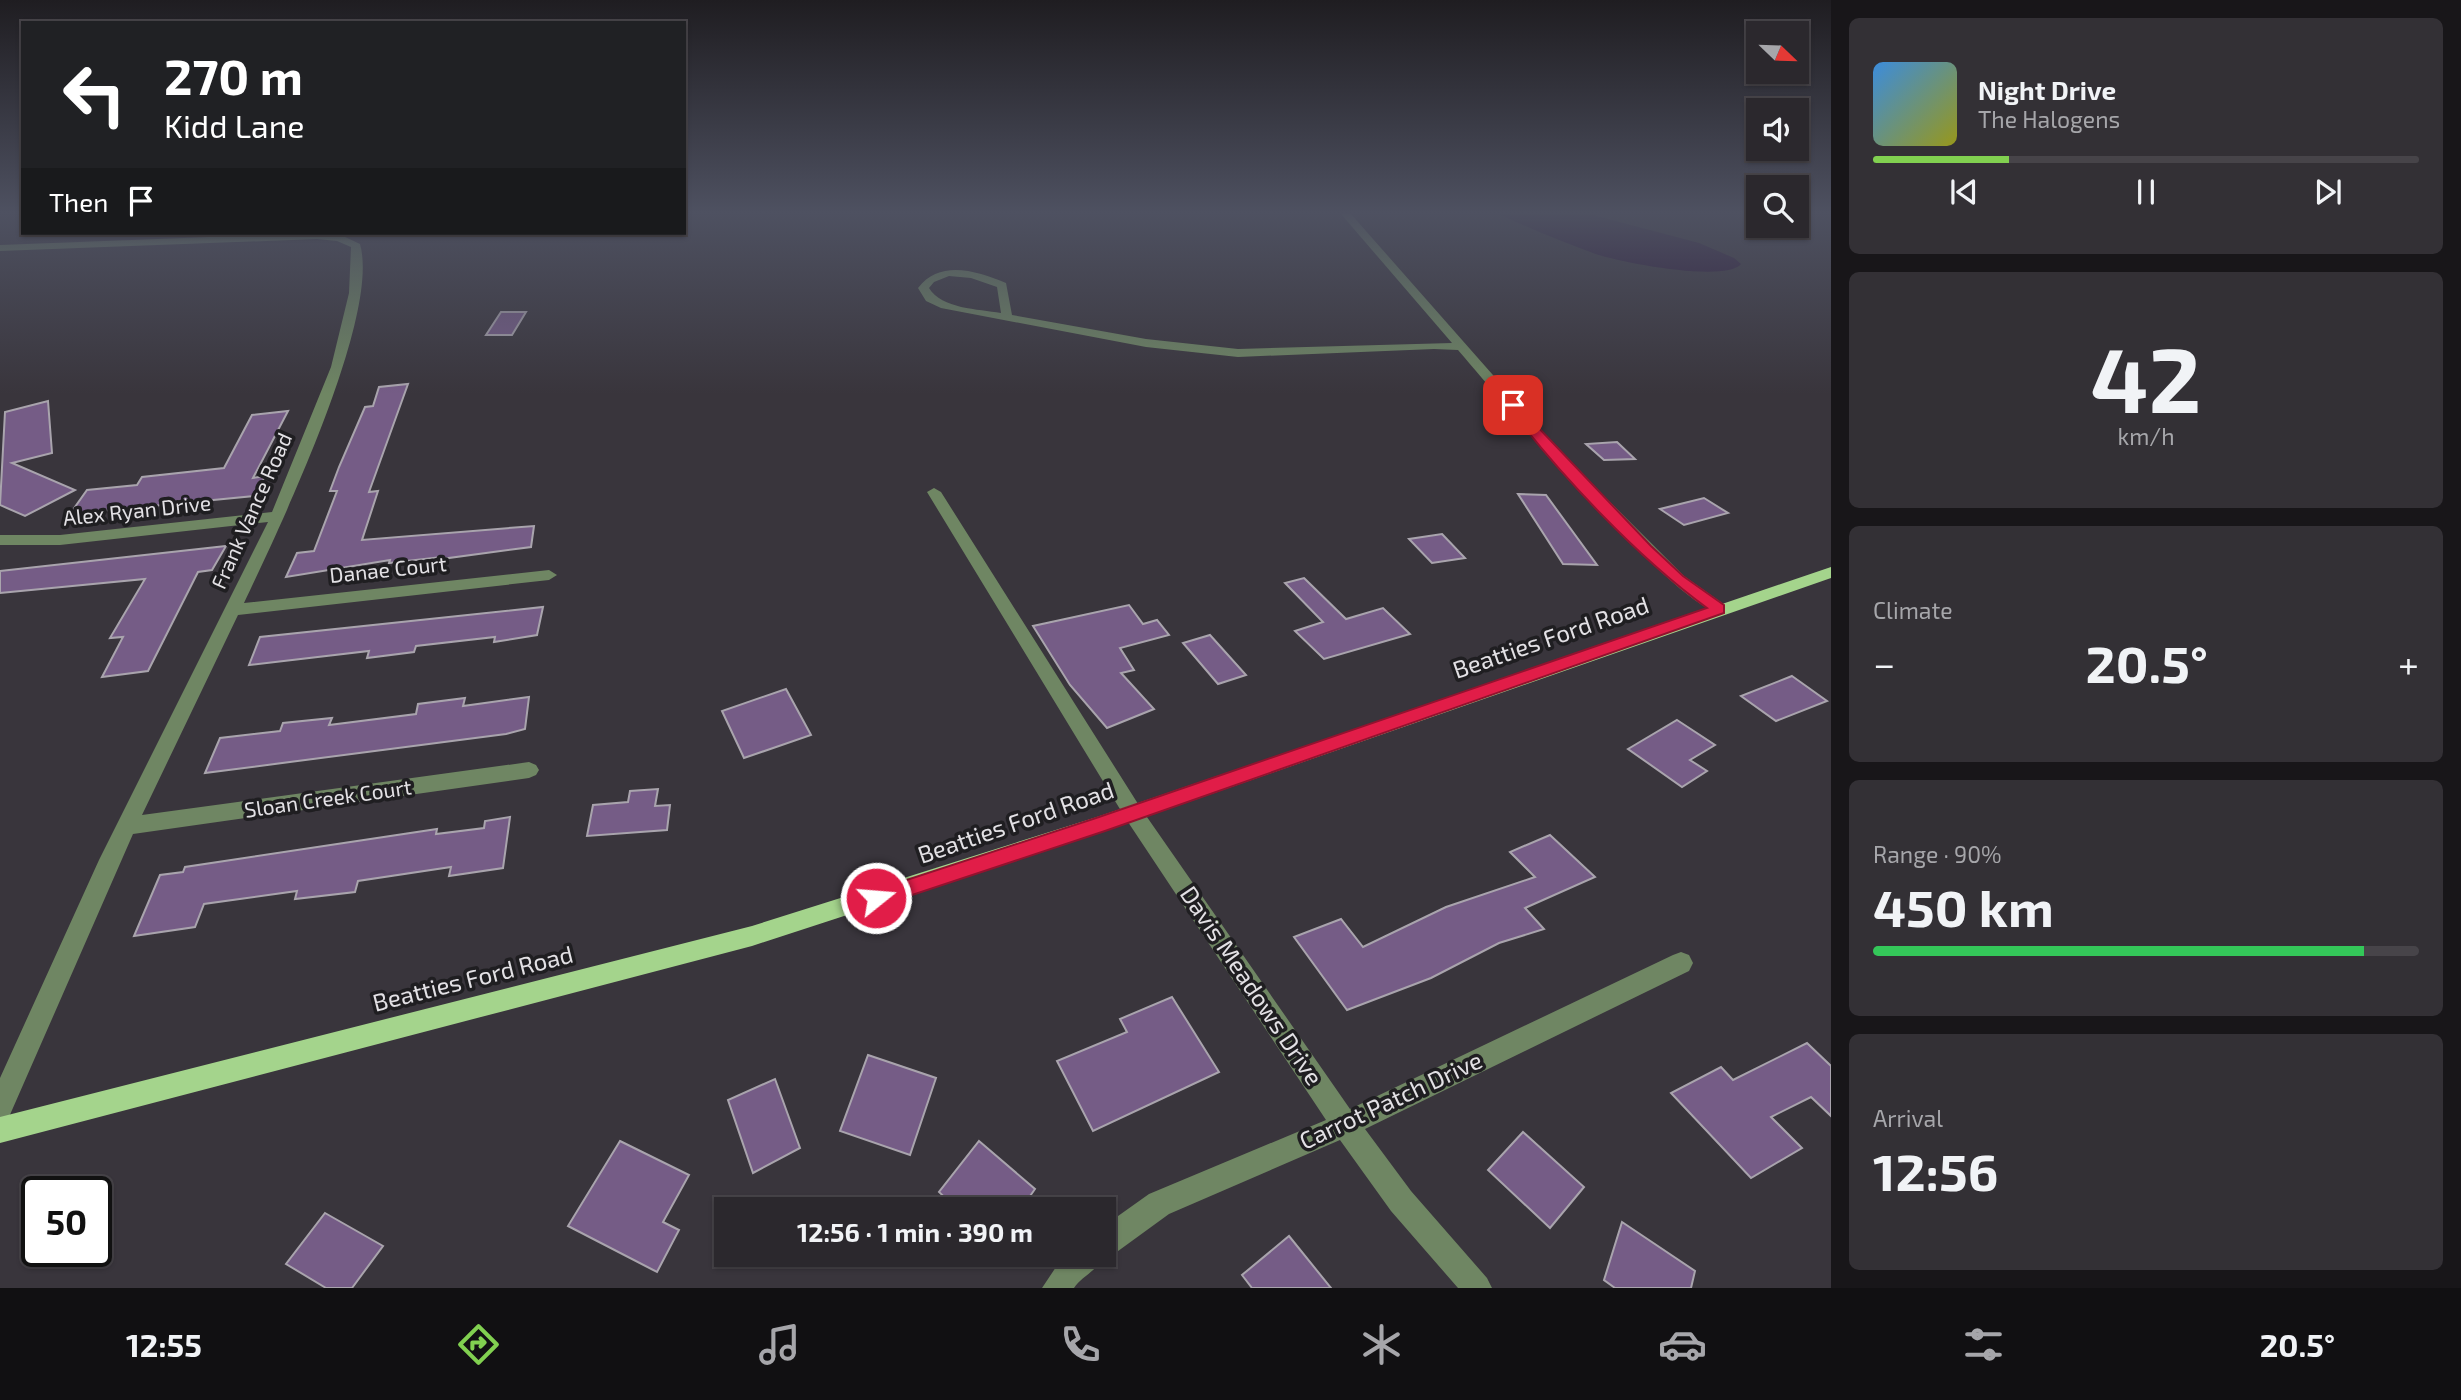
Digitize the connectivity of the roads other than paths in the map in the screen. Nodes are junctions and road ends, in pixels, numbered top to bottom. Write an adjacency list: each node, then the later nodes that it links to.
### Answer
1 (356, 274): 8 (street, Frank Vance Road)
2 (942, 274): 5 (street)
3 (964, 274): 5 (street)
4 (1399, 274): 6 (street)
5 (1007, 317): 6 (street)
6 (1464, 348): 12 (street)
7 (934, 492): 15 (street, Davis Meadows Drive)
8 (278, 516): 9 (street, Alex Ryan Drive); 13 (street, Frank Vance Road)
9 (0, 540)
10 (1831, 572): 12 (main road, Beatties Ford Road)
11 (549, 575): 13 (street, Danae Court)
12 (1719, 609): 15 (main road, Beatties Ford Road)
13 (232, 610): 16 (street, Frank Vance Road)
14 (529, 770): 16 (street, Sloan Creek Court)
15 (1133, 813): 19 (street, Davis Meadows Drive); 20 (main road, Beatties Ford Road)
16 (127, 826): 18 (street, Frank Vance Road)
17 (1681, 963): 19 (street, Carrot Patch Drive)
18 (0, 1108)
19 (1345, 1125): 21 (street, Carrot Patch Drive); 24 (street, Davis Meadows Drive)
20 (0, 1130)
21 (1116, 1235)
22 (1071, 1267): 23 (street)
23 (1057, 1288)
24 (1477, 1288)

